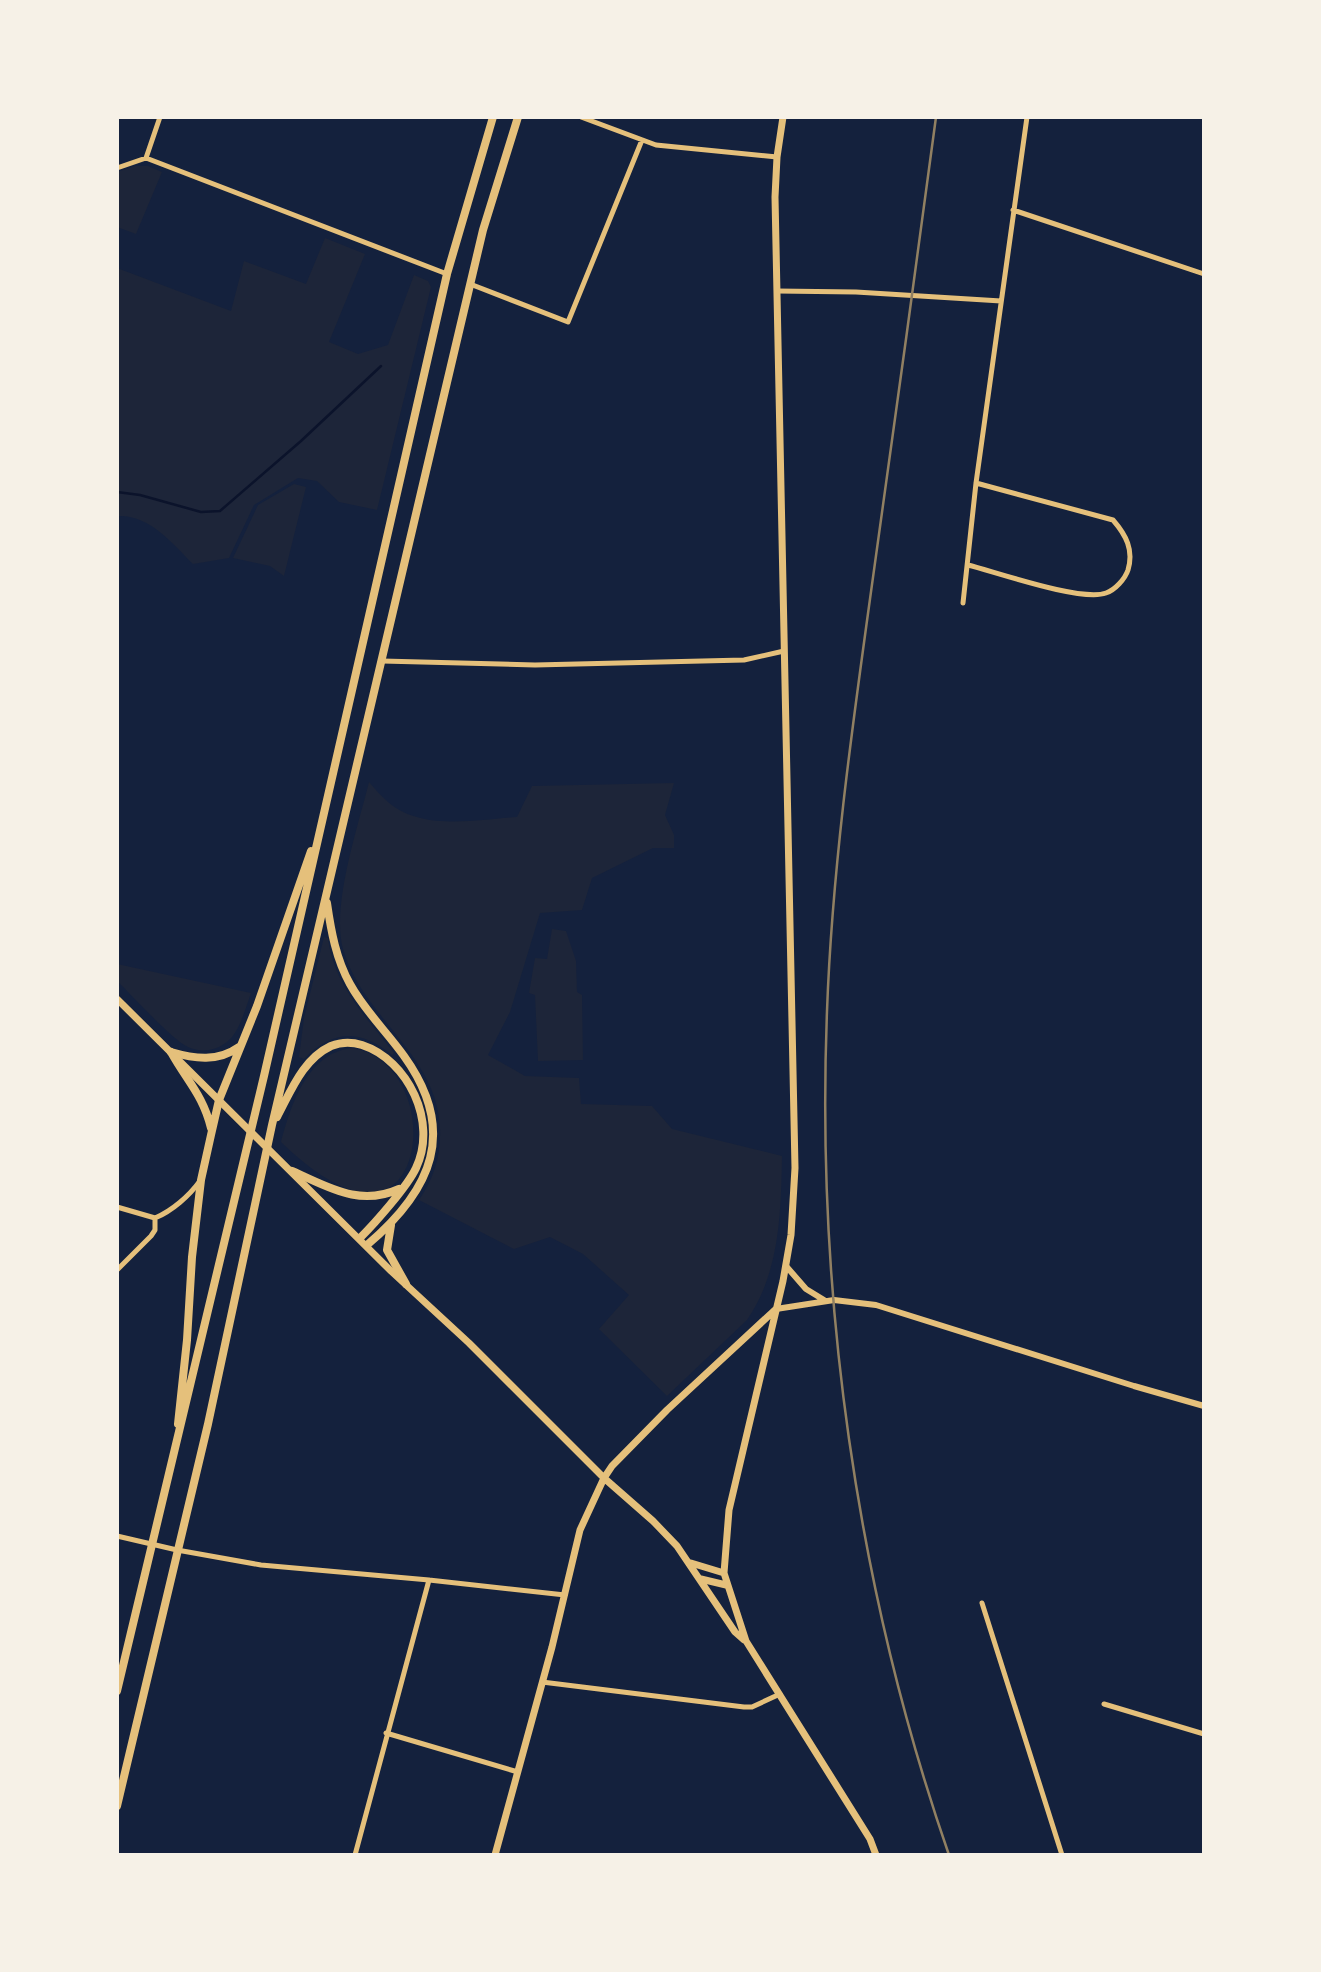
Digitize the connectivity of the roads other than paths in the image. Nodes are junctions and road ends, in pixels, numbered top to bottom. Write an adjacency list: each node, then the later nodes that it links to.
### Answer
1 (160, 117): 8 (street)
2 (493, 117): 12 (highway)
3 (518, 117): 14 (highway)
4 (581, 117): 7 (street)
5 (783, 117): 9 (main road)
6 (1027, 117): 11 (street)
7 (642, 141): 9 (street); 14 (street)
8 (146, 158): 10 (street); 12 (street)
9 (776, 158): 15 (main road)
10 (117, 168)
11 (1013, 210): 13 (street); 16 (street)
12 (447, 274): 22 (highway)
13 (1204, 274)
14 (470, 284): 21 (highway)
15 (777, 291): 16 (street); 20 (main road)
16 (1001, 301): 17 (street)
17 (976, 483): 18 (street); 18 (street)
18 (968, 565): 19 (street)
19 (963, 603)
20 (783, 651): 21 (street); 38 (main road)
21 (382, 661): 23 (highway)
22 (324, 815): 25 (highway); 44 (highway)
23 (326, 896): 28 (highway); 35 (highway)
24 (117, 999): 26 (main road)
25 (241, 1045): 26 (highway); 27 (highway)
26 (171, 1052): 27 (main road); 29 (highway)
27 (219, 1100): 29 (highway); 30 (main road)
28 (272, 1125): 32 (highway); 48 (highway)
29 (212, 1131): 31 (highway)
30 (292, 1171): 32 (highway); 36 (main road)
31 (201, 1180): 34 (street); 44 (highway)
32 (402, 1188): 36 (highway)
33 (117, 1207): 34 (street)
34 (155, 1219): 39 (street)
35 (392, 1222): 37 (highway); 40 (highway)
36 (360, 1238): 37 (main road)
37 (368, 1245): 40 (main road)
38 (786, 1266): 41 (street); 42 (main road)
39 (117, 1270)
40 (406, 1284): 45 (main road)
41 (825, 1301): 42 (street); 43 (street)
42 (776, 1309): 45 (main road); 50 (main road)
43 (1204, 1406)
44 (174, 1458): 47 (highway)
45 (604, 1478): 49 (main road); 54 (main road)
46 (117, 1536): 47 (street)
47 (153, 1545): 48 (street); 58 (highway)
48 (177, 1550): 52 (street); 64 (highway)
49 (688, 1562): 50 (main road); 51 (main road)
50 (724, 1573): 53 (main road)
51 (700, 1579): 53 (main road); 56 (main road)
52 (429, 1580): 54 (street); 61 (street)
53 (726, 1586): 56 (main road)
54 (565, 1595): 57 (main road)
55 (982, 1603): 68 (street)
56 (746, 1642): 59 (main road)
57 (542, 1682): 59 (street); 63 (main road)
58 (117, 1691)
59 (780, 1694): 67 (main road)
60 (1104, 1704): 62 (street)
61 (386, 1733): 63 (street); 65 (street)
62 (1204, 1734)
63 (518, 1772): 66 (main road)
64 (117, 1806)
65 (355, 1855)
66 (495, 1855)
67 (876, 1855)
68 (1062, 1855)

